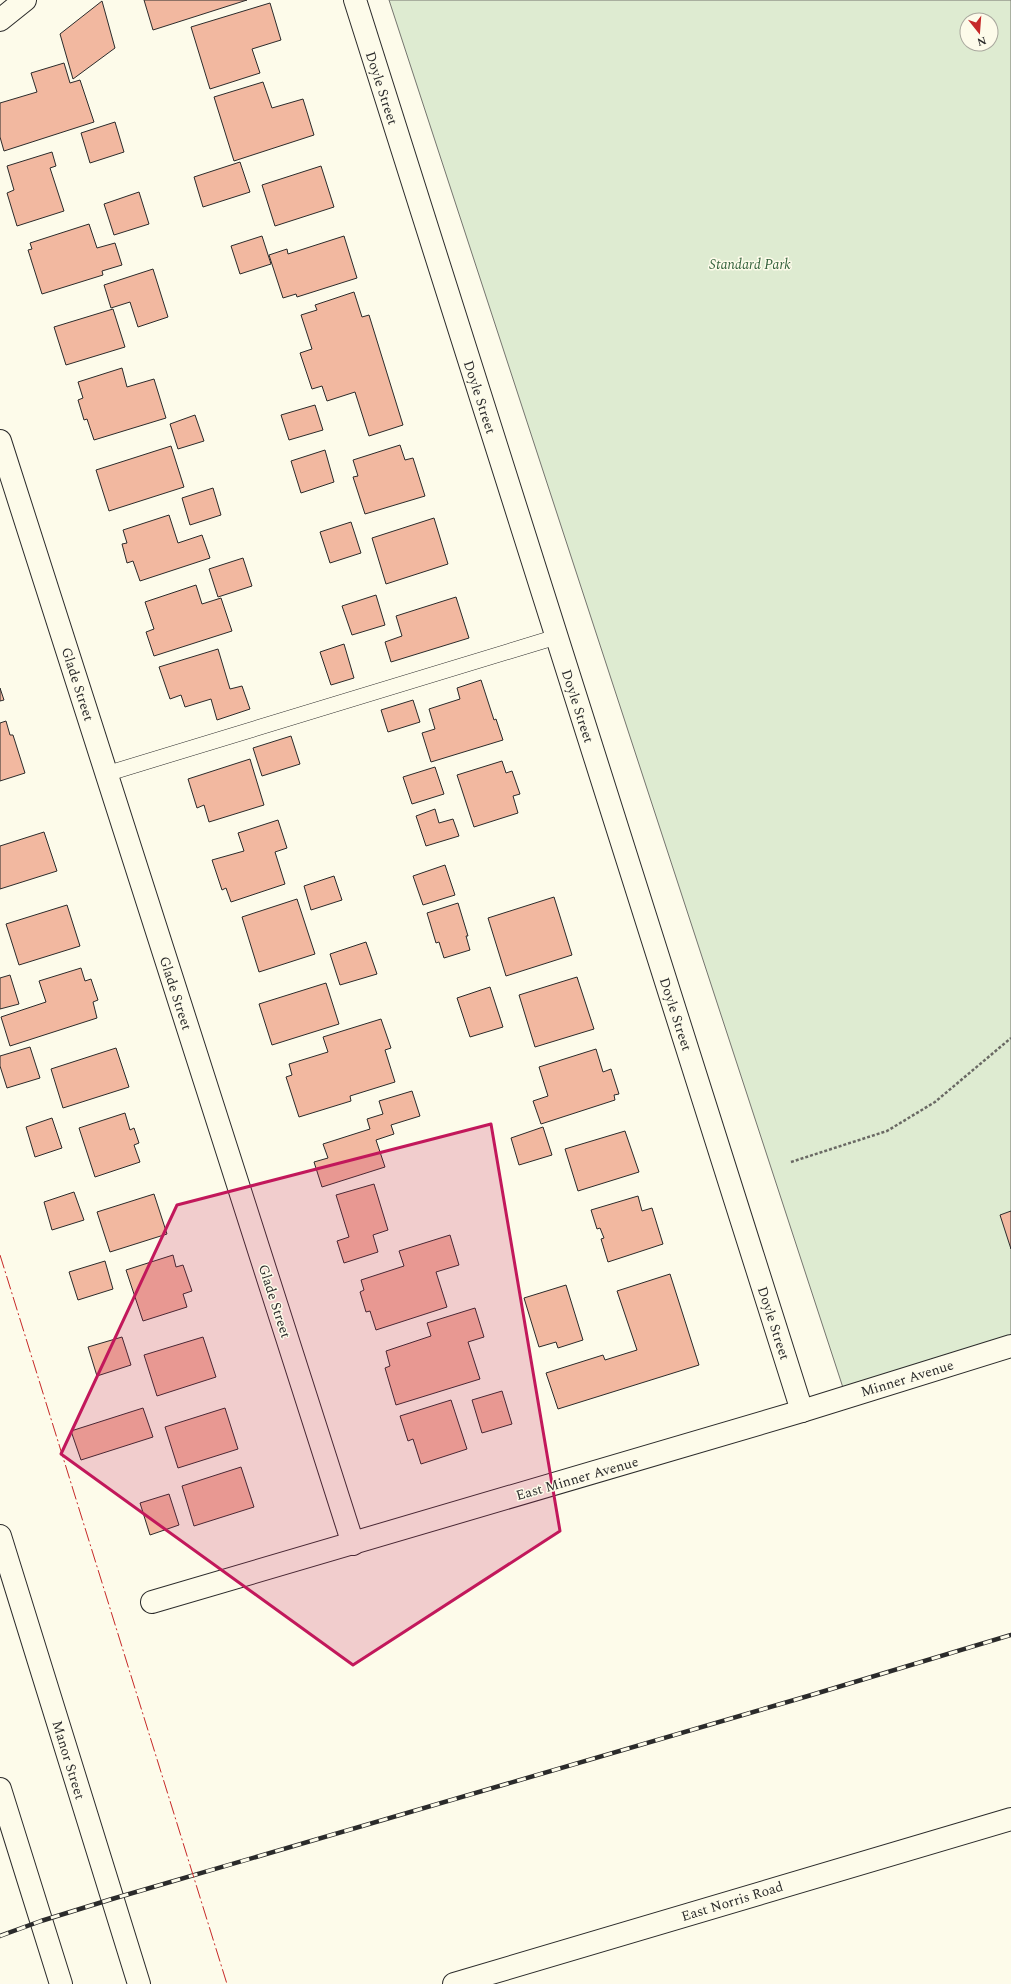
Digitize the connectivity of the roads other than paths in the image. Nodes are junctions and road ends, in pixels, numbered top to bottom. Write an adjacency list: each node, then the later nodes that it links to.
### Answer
1 (25, 0): 3 (street)
2 (355, 0): 5 (street, Doyle Street)
3 (0, 20)
4 (0, 441): 6 (street, Glade Street)
5 (556, 637): 6 (lane); 8 (street, Doyle Street)
6 (106, 774): 10 (street, Glade Street)
7 (1011, 1346): 8 (street, Minner Avenue)
8 (802, 1411): 10 (street, East Minner Avenue)
9 (0, 1536): 15 (street, Manor Street)
10 (353, 1544): 11 (street, East Minner Avenue)
11 (152, 1602)
12 (0, 1789): 14 (street)
13 (1011, 1818): 16 (street, East Norris Road)
14 (61, 1984)
15 (139, 1984)
16 (454, 1984)

